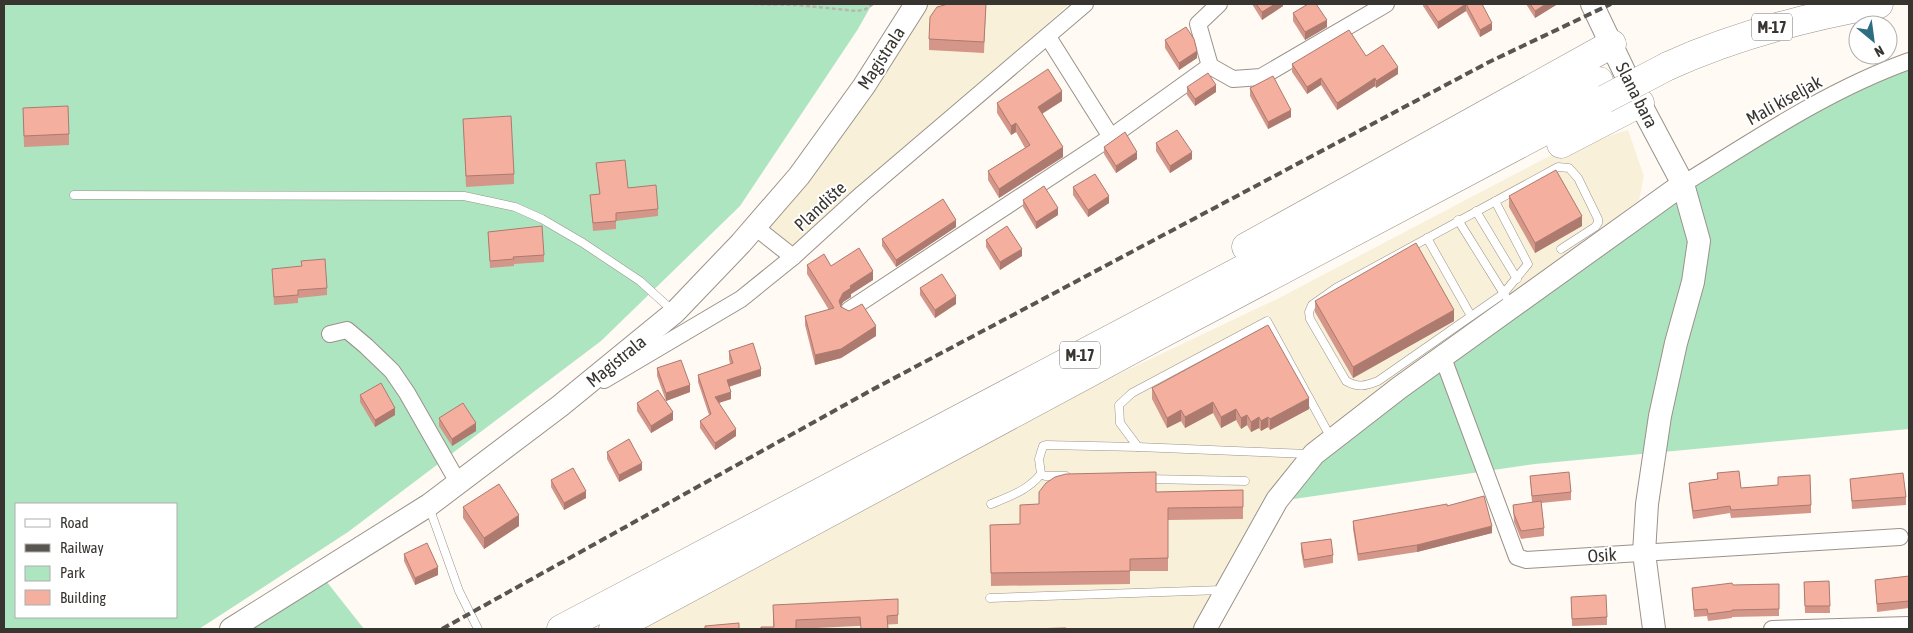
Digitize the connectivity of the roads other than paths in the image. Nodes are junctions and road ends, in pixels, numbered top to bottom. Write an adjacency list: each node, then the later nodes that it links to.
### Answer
1 (916, 4): 20 (main road, Magistrala)
2 (1084, 4): 8 (street, Plandište)
3 (1219, 4): 12 (street)
4 (1386, 4): 12 (street)
5 (1592, 4): 9 (main road, Slana bara)
6 (1792, 4): 10 (highway, M-17)
7 (1879, 4): 10 (highway, M-17)
8 (1048, 37): 14 (street); 23 (street, Plandište)
9 (1612, 44): 13 (main road, Slana bara); 29 (highway)
10 (1663, 58): 29 (highway, M-17)
11 (1909, 61): 15 (street, Mali kiseljak)
12 (1210, 66): 14 (street)
13 (1640, 103): 15 (main road, Slana bara); 29 (highway)
14 (1111, 137): 26 (street)
15 (1683, 184): 25 (main road); 44 (main road, Slana bara)
16 (74, 195): 27 (lane)
17 (1495, 201): 18 (lane); 22 (lane); 24 (lane)
18 (1476, 211): 19 (lane); 24 (lane)
19 (1458, 220): 21 (lane); 25 (lane)
20 (755, 227): 23 (street); 27 (main road, Magistrala)
21 (1427, 238): 28 (lane); 28 (lane)
22 (1561, 249)
23 (793, 257): 32 (street, Plandište)
24 (1517, 279): 25 (lane)
25 (1508, 300): 28 (lane); 31 (main road)
26 (850, 310)
27 (675, 312): 32 (main road, Magistrala)
28 (1471, 316)
29 (1151, 328): 50 (highway, M-17); 51 (highway, M-17)
30 (330, 334): 40 (street)
31 (1443, 358): 33 (main road); 44 (street, Osik)
32 (560, 406): 40 (main road, Magistrala)
33 (1332, 439): 34 (lane); 35 (main road)
34 (1138, 446): 35 (lane); 36 (lane)
35 (1314, 454): 45 (main road)
36 (1041, 474): 37 (lane); 41 (lane)
37 (1075, 477)
38 (1135, 478): 39 (lane)
39 (1245, 481)
40 (459, 484): 42 (main road, Magistrala)
41 (991, 504)
42 (429, 506): 48 (main road, Magistrala); 49 (lane)
43 (1900, 537): 44 (street, Osik)
44 (1644, 553): 53 (main road, Slana bara)
45 (1226, 590): 46 (lane); 52 (main road)
46 (990, 598)
47 (1909, 625): 54 (street)
48 (231, 629)
49 (478, 629)
50 (561, 629)
51 (613, 629)
52 (1205, 629)
53 (1654, 629)
54 (1772, 629)

